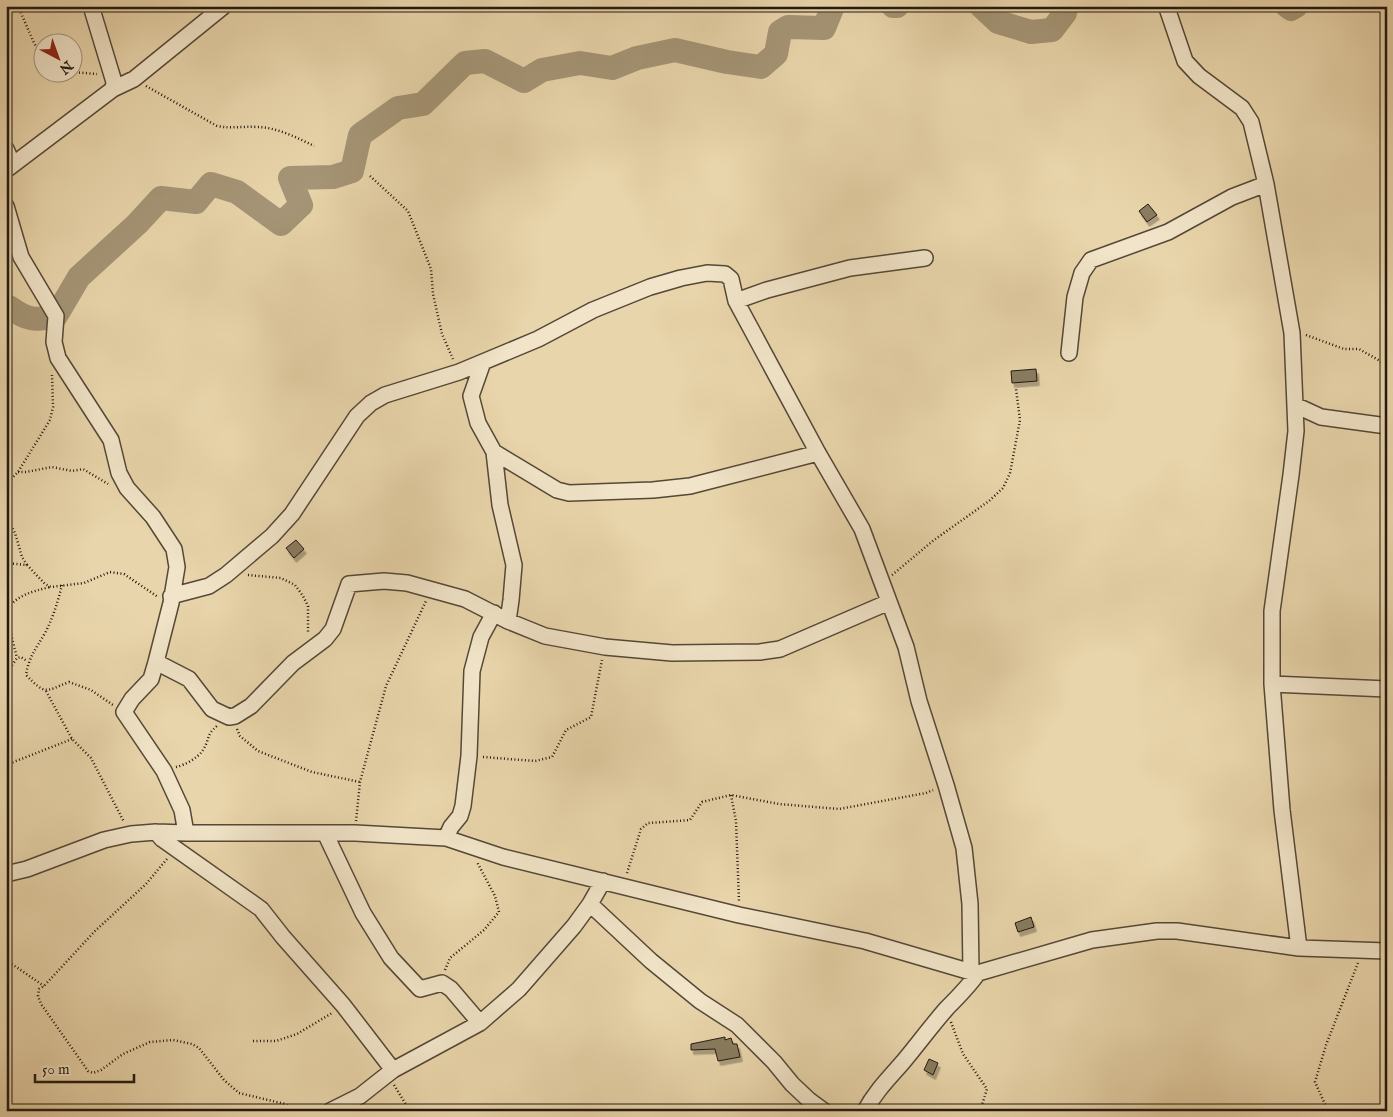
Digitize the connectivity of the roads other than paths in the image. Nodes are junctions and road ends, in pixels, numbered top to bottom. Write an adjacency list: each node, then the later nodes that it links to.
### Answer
1 (91, 6): 4 (street)
2 (224, 6): 4 (street)
3 (1167, 8): 7 (street)
4 (114, 86): 6 (street)
5 (6, 149): 6 (street)
6 (10, 167)
7 (1266, 184): 11 (street); 13 (street)
8 (6, 206): 17 (street)
9 (925, 258): 10 (street)
10 (736, 301): 12 (street); 16 (street)
11 (1069, 353)
12 (483, 362): 15 (street); 17 (street)
13 (1295, 405): 14 (street); 22 (street)
14 (1387, 426)
15 (494, 452): 16 (street); 20 (street)
16 (818, 453): 18 (street)
17 (171, 599): 21 (street)
18 (889, 602): 20 (street); 33 (street)
19 (494, 613): 20 (street); 21 (street); 27 (street)
20 (508, 621)
21 (156, 662): 25 (street)
22 (1272, 684): 23 (street); 31 (street)
23 (1387, 689)
24 (156, 832): 25 (street); 28 (street); 35 (street)
25 (186, 833): 26 (street)
26 (325, 833): 27 (street); 34 (street)
27 (446, 838): 29 (street)
28 (6, 874)
29 (603, 881): 30 (street); 33 (street)
30 (590, 904): 34 (street); 37 (street)
31 (1299, 948): 32 (street); 33 (street)
32 (1387, 951)
33 (974, 973): 38 (street)
34 (480, 1023): 35 (street)
35 (390, 1073): 36 (street)
36 (330, 1111)
37 (824, 1111)
38 (865, 1111)

